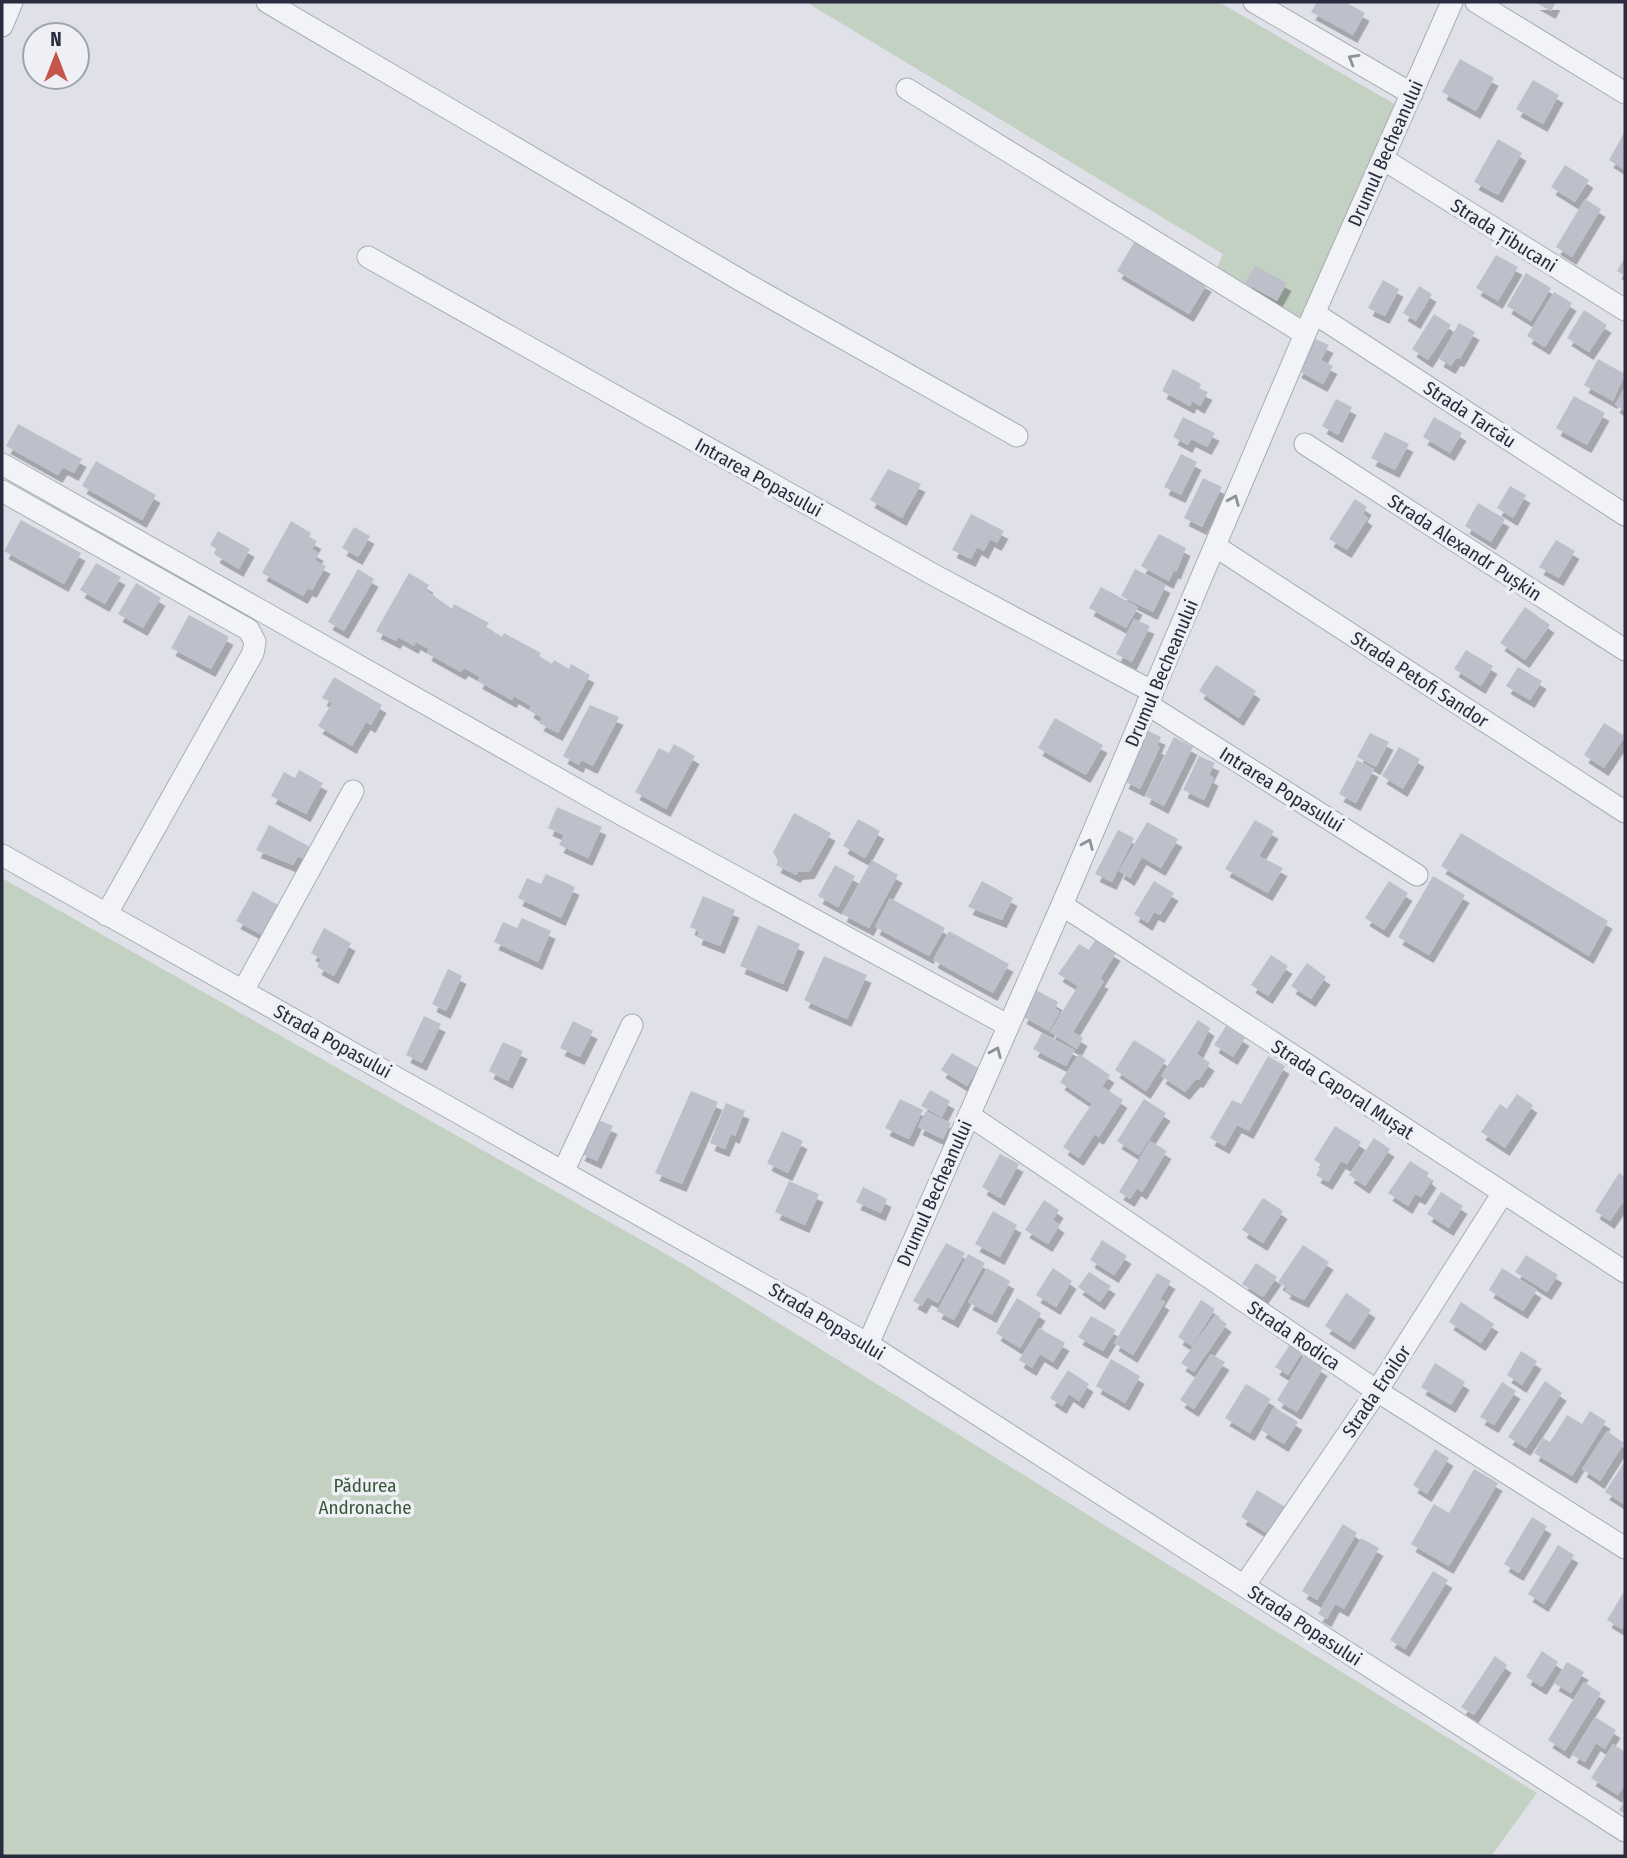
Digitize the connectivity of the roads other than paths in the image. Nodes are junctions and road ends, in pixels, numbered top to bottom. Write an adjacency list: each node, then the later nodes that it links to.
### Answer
1 (12, 2): 6 (street)
2 (267, 2): 15 (street)
3 (1254, 2): 9 (street, one-way to 3)
4 (1451, 2): 9 (street, Drumul Becheanului)
5 (1476, 2): 8 (street)
6 (2, 26)
7 (907, 89): 14 (street)
8 (1625, 93)
9 (1412, 94): 10 (street, Drumul Becheanului)
10 (1383, 159): 12 (street, Strada Țibucani); 13 (street, Drumul Becheanului)
11 (368, 257): 22 (street, Intrarea Popasului)
12 (1625, 310)
13 (1314, 313): 14 (street, Drumul Becheanului); 19 (street, Strada Tarcău)
14 (1305, 334): 20 (street, Drumul Becheanului, one-way to 14)
15 (1017, 436)
16 (1305, 444): 21 (street, Strada Alexandr Pușkin)
17 (2, 464): 30 (street)
18 (2, 491): 28 (street)
19 (1625, 515)
20 (1215, 546): 22 (street, Drumul Becheanului); 24 (street, Strada Petofi Sandor)
21 (1625, 650)
22 (1150, 698): 26 (street, Intrarea Popasului); 27 (street, Drumul Becheanului, one-way to 22)
23 (353, 791): 29 (street)
24 (1625, 812)
25 (2, 855): 28 (street, Strada Popasului)
26 (1417, 875)
27 (1062, 905): 30 (street, Drumul Becheanului); 34 (street, Strada Caporal Mușat)
28 (106, 915): 29 (street, Strada Popasului)
29 (243, 991): 33 (street, Strada Popasului)
30 (1007, 1025): 32 (street, Drumul Becheanului, one-way to 30)
31 (632, 1026): 33 (street)
32 (968, 1115): 36 (street, Drumul Becheanului); 37 (street, Strada Rodica)
33 (564, 1170): 36 (street, Strada Popasului)
34 (1503, 1194): 35 (street, Strada Caporal Mușat); 37 (street, Strada Eroilor)
35 (1625, 1272)
36 (868, 1344): 39 (street, Strada Popasului)
37 (1377, 1391): 38 (street, Strada Rodica); 39 (street, Strada Eroilor)
38 (1625, 1548)
39 (1244, 1586): 40 (street, Strada Popasului)
40 (1625, 1831)

